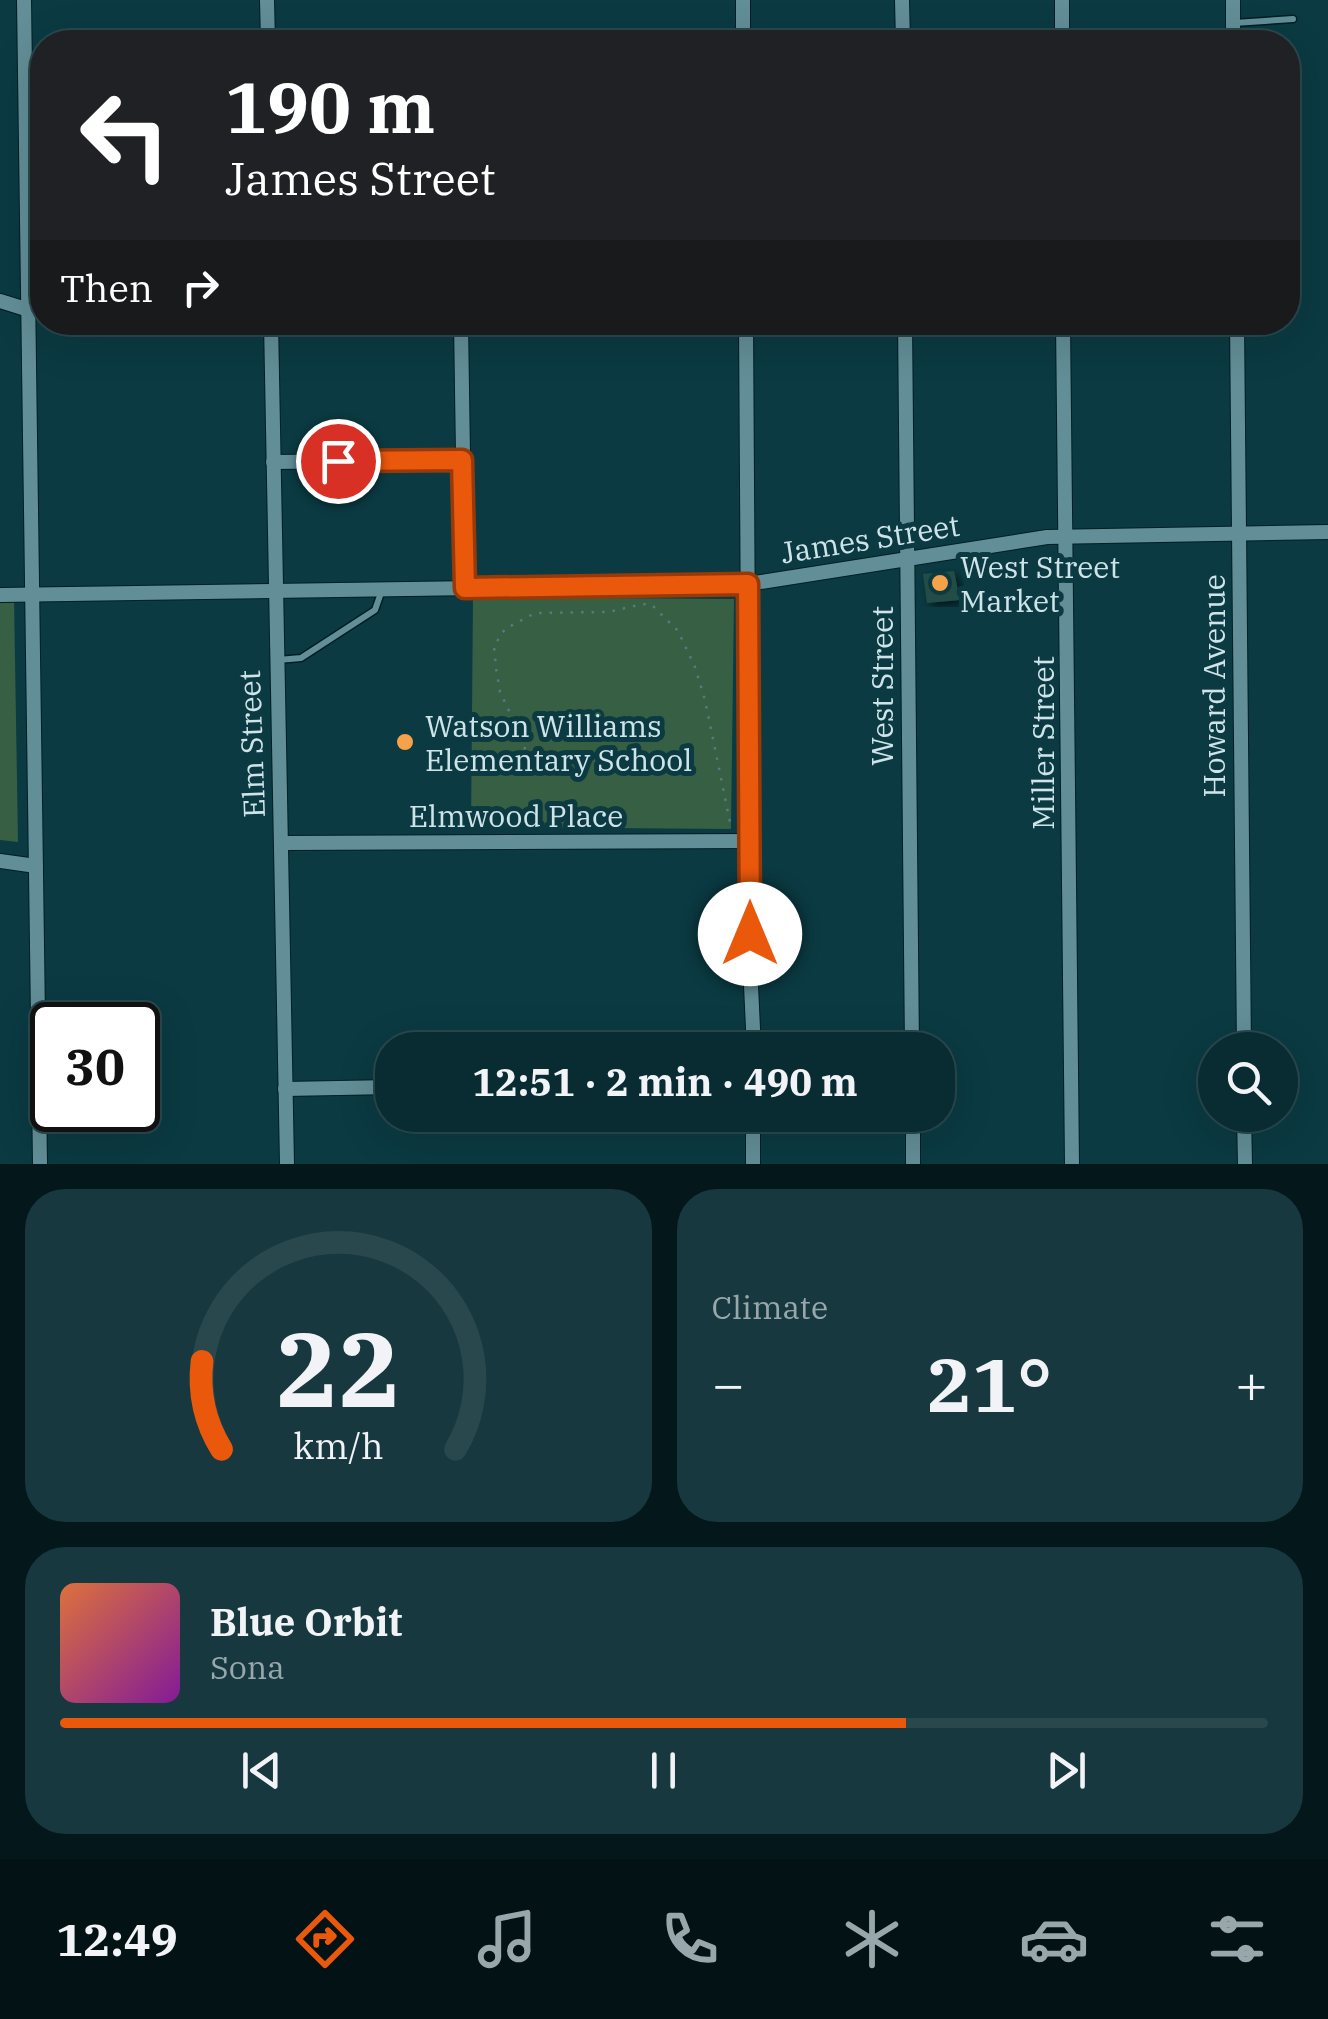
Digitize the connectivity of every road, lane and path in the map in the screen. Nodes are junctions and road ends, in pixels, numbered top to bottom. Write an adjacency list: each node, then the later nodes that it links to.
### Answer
1 (24, 0): 15 (street)
2 (267, 0): 9 (street)
3 (743, 0): 10 (street)
4 (902, 0): 11 (street)
5 (1062, 0): 12 (street)
6 (1233, 0): 8 (street)
7 (1292, 19): 8 (lane)
8 (1233, 23): 13 (street)
9 (268, 30)
10 (743, 30)
11 (903, 30)
12 (1062, 30)
13 (1233, 30)
14 (0, 301): 15 (street)
15 (28, 310): 33 (street)
16 (271, 335): 23 (street, Elm Street)
17 (461, 335): 22 (street)
18 (746, 335): 28 (street)
19 (905, 335): 27 (street, West Street)
20 (1063, 335): 26 (street, Miller Street)
21 (1238, 335): 25 (street, Howard Avenue)
22 (462, 460): 23 (street); 29 (street)
23 (273, 462): 31 (street, Elm Street)
24 (1328, 532): 25 (street, James Street)
25 (1240, 534): 26 (street, James Street); 43 (street, Howard Avenue)
26 (1067, 536): 27 (street, James Street); 53 (street, Miller Street)
27 (908, 561): 28 (street, James Street); 42 (street, West Street)
28 (748, 584): 29 (street, James Street); 37 (street)
29 (465, 588): 30 (street, James Street)
30 (382, 589): 31 (street, James Street); 34 (lane)
31 (274, 591): 33 (street, James Street); 34 (street, Elm Street)
32 (0, 594): 33 (street, James Street)
33 (31, 594): 40 (street)
34 (276, 660): 38 (street, Elm Street)
35 (524, 760): 36 (path)
36 (731, 828)
37 (751, 841): 38 (street, Elmwood Place); 41 (street)
38 (282, 843): 45 (street, Elm Street)
39 (0, 861): 40 (street)
40 (36, 866): 49 (street)
41 (753, 1032)
42 (912, 1032)
43 (1244, 1032)
44 (375, 1087): 45 (street)
45 (285, 1089): 50 (street, Elm Street)
46 (753, 1132): 51 (street)
47 (912, 1132): 52 (street)
48 (1244, 1132): 54 (street)
49 (40, 1164)
50 (287, 1164)
51 (752, 1164)
52 (913, 1164)
53 (1072, 1164)
54 (1245, 1164)

